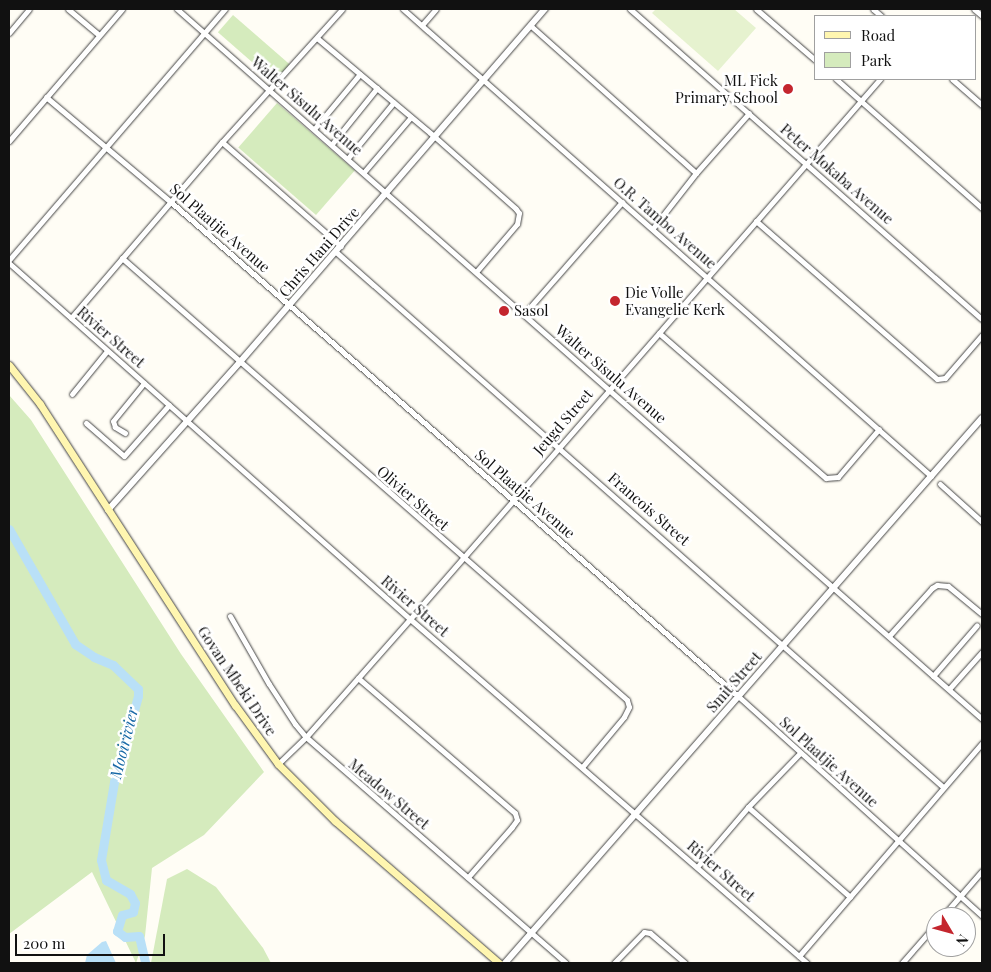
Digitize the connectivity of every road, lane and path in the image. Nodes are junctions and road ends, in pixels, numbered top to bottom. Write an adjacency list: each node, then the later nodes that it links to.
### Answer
1 (29, 9): 17 (street)
2 (68, 9): 18 (street)
3 (122, 9): 18 (street)
4 (177, 9): 16 (street, Walter Sisulu Avenue)
5 (225, 9): 16 (street)
6 (342, 9): 19 (street)
7 (403, 9): 14 (street, O.R. Tambo Avenue)
8 (436, 9): 14 (street)
9 (545, 9): 15 (street, Chris Hani Drive)
10 (630, 9): 32 (street, Peter Mokaba Avenue)
11 (756, 9): 20 (street)
12 (974, 9): 13 (street)
13 (982, 16)
14 (422, 25): 22 (street, O.R. Tambo Avenue)
15 (531, 26): 22 (street, Chris Hani Drive); 43 (street)
16 (204, 32): 27 (street, Walter Sisulu Avenue); 39 (street)
17 (9, 33)
18 (100, 35): 28 (street)
19 (317, 38): 21 (street); 27 (street)
20 (814, 59)
21 (360, 74): 26 (street); 34 (street)
22 (483, 80): 35 (street, Chris Hani Drive); 45 (street, O.R. Tambo Avenue)
23 (837, 80): 29 (street)
24 (879, 80): 29 (street, Jeugd Street)
25 (953, 80): 31 (street)
26 (377, 88): 30 (street); 38 (street)
27 (271, 89): 34 (street, Walter Sisulu Avenue); 37 (street)
28 (46, 97): 36 (street); 39 (street, Sol Plaatjie Avenue)
29 (861, 100): 41 (street, Jeugd Street); 47 (street)
30 (394, 102): 33 (street); 40 (street)
31 (982, 106)
32 (749, 113): 41 (street, Peter Mokaba Avenue); 43 (street)
33 (411, 117): 35 (street); 42 (street)
34 (315, 128): 38 (street, Walter Sisulu Avenue)
35 (435, 137): 44 (street, Chris Hani Drive); 53 (street)
36 (9, 141)
37 (222, 142): 46 (street); 50 (street, Francois Street)
38 (332, 144): 40 (street, Walter Sisulu Avenue)
39 (106, 147): 46 (street, Sol Plaatjie Avenue); 52 (street)
40 (348, 158): 42 (street, Walter Sisulu Avenue)
41 (807, 163): 48 (street, Jeugd Street); 58 (street, Peter Mokaba Avenue)
42 (364, 172): 44 (street, Walter Sisulu Avenue)
43 (696, 174): 49 (street)
44 (387, 192): 50 (street, Chris Hani Drive); 53 (street, Walter Sisulu Avenue)
45 (622, 202): 49 (street, O.R. Tambo Avenue); 56 (street)
46 (172, 203): 51 (street); 55 (street, Sol Plaatjie Avenue)
47 (982, 208)
48 (756, 222): 54 (street, Jeugd Street); 60 (street)
49 (653, 228): 54 (street, O.R. Tambo Avenue)
50 (338, 249): 55 (street, Chris Hani Drive); 73 (street, Francois Street)
51 (122, 258): 57 (street); 62 (street, Olivier Street)
52 (9, 262): 57 (street, Rivier Street)
53 (476, 272): 56 (street, Walter Sisulu Avenue)
54 (708, 278): 59 (street, Jeugd Street); 71 (street, O.R. Tambo Avenue)
55 (289, 306): 62 (street, Chris Hani Drive); 76 (street, Sol Plaatjie Avenue)
56 (524, 314): 65 (street, Walter Sisulu Avenue)
57 (71, 318): 61 (street, Rivier Street)
58 (982, 319)
59 (659, 333): 65 (street, Jeugd Street); 71 (street)
60 (982, 335)
61 (107, 351): 64 (street, Rivier Street); 66 (street)
62 (240, 362): 69 (street, Chris Hani Drive); 79 (street, Olivier Street)
63 (9, 366): 77 (main road, Govan Mbeki Drive)
64 (144, 383): 67 (street, Rivier Street); 72 (street)
65 (609, 389): 73 (street, Jeugd Street); 80 (street, Walter Sisulu Avenue)
66 (72, 394)
67 (169, 405): 69 (street, Rivier Street); 70 (street)
68 (982, 418): 74 (street, Smit Street)
69 (188, 422): 77 (street, Chris Hani Drive); 83 (street, Rivier Street)
70 (86, 423)
71 (879, 429): 74 (street, O.R. Tambo Avenue)
72 (125, 433)
73 (558, 446): 76 (street, Jeugd Street); 86 (street, Francois Street)
74 (931, 476): 80 (street, Smit Street)
75 (940, 484): 78 (street)
76 (513, 500): 79 (street, Jeugd Street); 91 (street, Sol Plaatjie Avenue)
77 (108, 510): 96 (main road, Govan Mbeki Drive)
78 (982, 522)
79 (463, 558): 83 (street, Jeugd Street); 97 (street, Olivier Street)
80 (833, 587): 85 (street, Walter Sisulu Avenue); 86 (street, Smit Street)
81 (982, 614): 85 (street)
82 (230, 616): 93 (street, Meadow Street)
83 (410, 619): 89 (street, Jeugd Street); 97 (street, Rivier Street)
84 (976, 625): 88 (street)
85 (889, 636): 88 (street, Walter Sisulu Avenue)
86 (783, 644): 91 (street, Smit Street); 98 (street, Francois Street)
87 (982, 652): 90 (street)
88 (933, 676): 90 (street, Walter Sisulu Avenue)
89 (358, 678): 93 (street, Jeugd Street); 104 (street)
90 (949, 689): 92 (street, Walter Sisulu Avenue)
91 (738, 696): 95 (street, Sol Plaatjie Avenue); 100 (street, Smit Street)
92 (982, 719)
93 (306, 738): 96 (street, Jeugd Street); 104 (street, Meadow Street)
94 (982, 743): 98 (street)
95 (800, 753): 99 (street); 101 (street, Sol Plaatjie Avenue)
96 (278, 764): 112 (main road, Govan Mbeki Drive)
97 (583, 766): 100 (street, Rivier Street)
98 (944, 787): 101 (street)
99 (748, 808): 102 (street); 105 (street)
100 (637, 814): 102 (street, Rivier Street); 109 (street, Smit Street)
101 (896, 841): 105 (street); 106 (street, Sol Plaatjie Avenue)
102 (697, 867): 111 (street, Rivier Street)
103 (982, 870): 106 (street)
104 (468, 877): 109 (street, Meadow Street)
105 (850, 897): 111 (street)
106 (960, 897): 107 (street); 108 (street, Sol Plaatjie Avenue)
107 (951, 907)
108 (982, 916)
109 (532, 932): 113 (street, Smit Street); 114 (street, Meadow Street)
110 (926, 935): 118 (street)
111 (799, 956): 117 (street, Rivier Street)
112 (499, 963)
113 (505, 963)
114 (566, 963)
115 (614, 963): 116 (street)
116 (685, 963)
117 (807, 963)
118 (902, 963)

